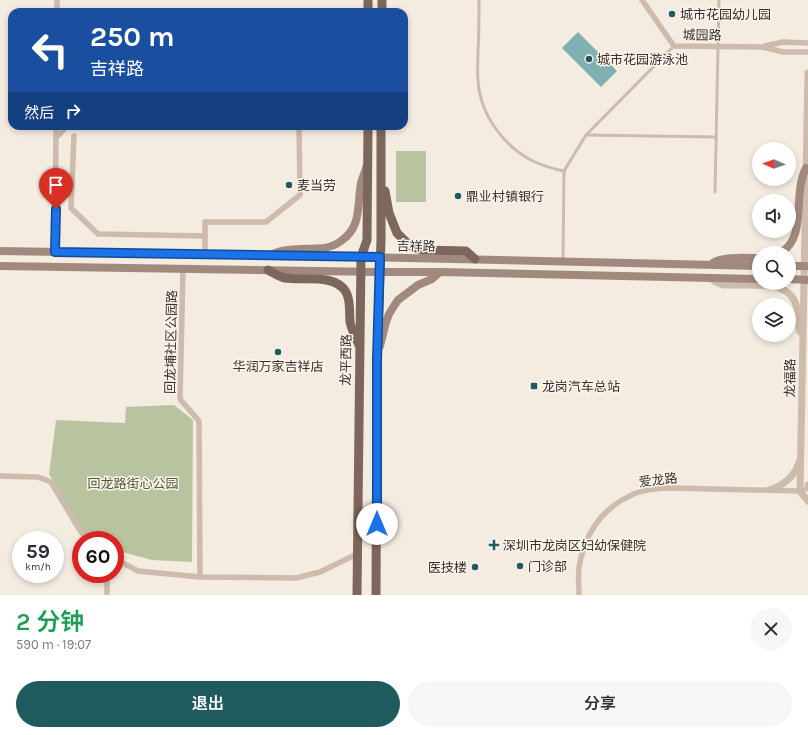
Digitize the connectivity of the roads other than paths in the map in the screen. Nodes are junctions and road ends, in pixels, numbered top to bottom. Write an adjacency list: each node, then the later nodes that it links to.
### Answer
1 (479, 0): 22 (lane)
2 (642, 0): 5 (street, 城园路)
3 (719, 0): 6 (lane)
4 (808, 43): 7 (street)
5 (674, 46): 6 (street, 城园路); 15 (lane)
6 (718, 46): 7 (street, 城园路); 17 (lane)
7 (762, 47): 8 (street)
8 (808, 52)
9 (808, 73): 21 (street, 龙福路)
10 (56, 130): 18 (street)
11 (63, 130): 18 (street)
12 (299, 130): 24 (street)
13 (368, 130): 20 (main road, 龙平西路)
14 (381, 130): 19 (main road)
15 (586, 134): 17 (lane); 22 (lane)
16 (74, 136): 24 (street)
17 (716, 137): 23 (lane)
18 (56, 138): 27 (street)
19 (381, 163): 31 (main road); 33 (main road)
20 (368, 165): 29 (main road); 30 (main road, 龙平西路)
21 (806, 168): 25 (main road); 38 (street, 龙福路)
22 (564, 171): 34 (lane)
23 (716, 192)
24 (205, 236): 28 (street)
25 (790, 246)
26 (0, 251): 27 (main road, 吉祥路)
27 (55, 252): 28 (main road, 吉祥路)
28 (205, 254): 29 (main road, 吉祥路)
29 (268, 255): 30 (main road, 吉祥路)
30 (361, 256): 31 (main road, 吉祥路); 41 (main road, 龙平西路)
31 (380, 257): 33 (main road, 吉祥路); 42 (main road)
32 (752, 258): 35 (main road)
33 (475, 259): 34 (main road, 吉祥路)
34 (563, 261): 35 (main road, 吉祥路)
35 (711, 265): 37 (main road, 吉祥路)
36 (0, 266): 39 (main road, 吉祥路)
37 (752, 266)
38 (806, 266): 47 (street, 龙福路)
39 (183, 269): 40 (main road, 吉祥路); 60 (street, 回龙埔社区公园路)
40 (268, 270): 41 (main road, 吉祥路); 49 (main road)
41 (360, 272): 42 (main road, 吉祥路); 49 (main road, 龙平西路)
42 (380, 272): 43 (main road, 吉祥路); 50 (main road)
43 (440, 272): 44 (main road, 吉祥路); 50 (main road)
44 (710, 278): 45 (main road, 吉祥路); 48 (street)
45 (752, 279)
46 (796, 279): 47 (main road)
47 (806, 280): 48 (street, 龙福路)
48 (803, 343): 51 (street, 龙福路)
49 (360, 346): 58 (main road, 龙平西路)
50 (377, 360): 64 (main road)
51 (800, 454): 54 (street); 55 (street, 龙福路)
52 (0, 476): 57 (street)
53 (808, 487): 55 (street, 爱龙路)
54 (769, 490): 55 (street, 爱龙路); 65 (street, 爱龙路)
55 (800, 491): 56 (street)
56 (808, 501)
57 (81, 531)
58 (357, 554): 60 (street); 63 (main road, 龙平西路)
59 (124, 564): 60 (street)
60 (200, 577)
61 (107, 583): 62 (street)
62 (107, 595)
63 (357, 595)
64 (376, 595)
65 (579, 595)

